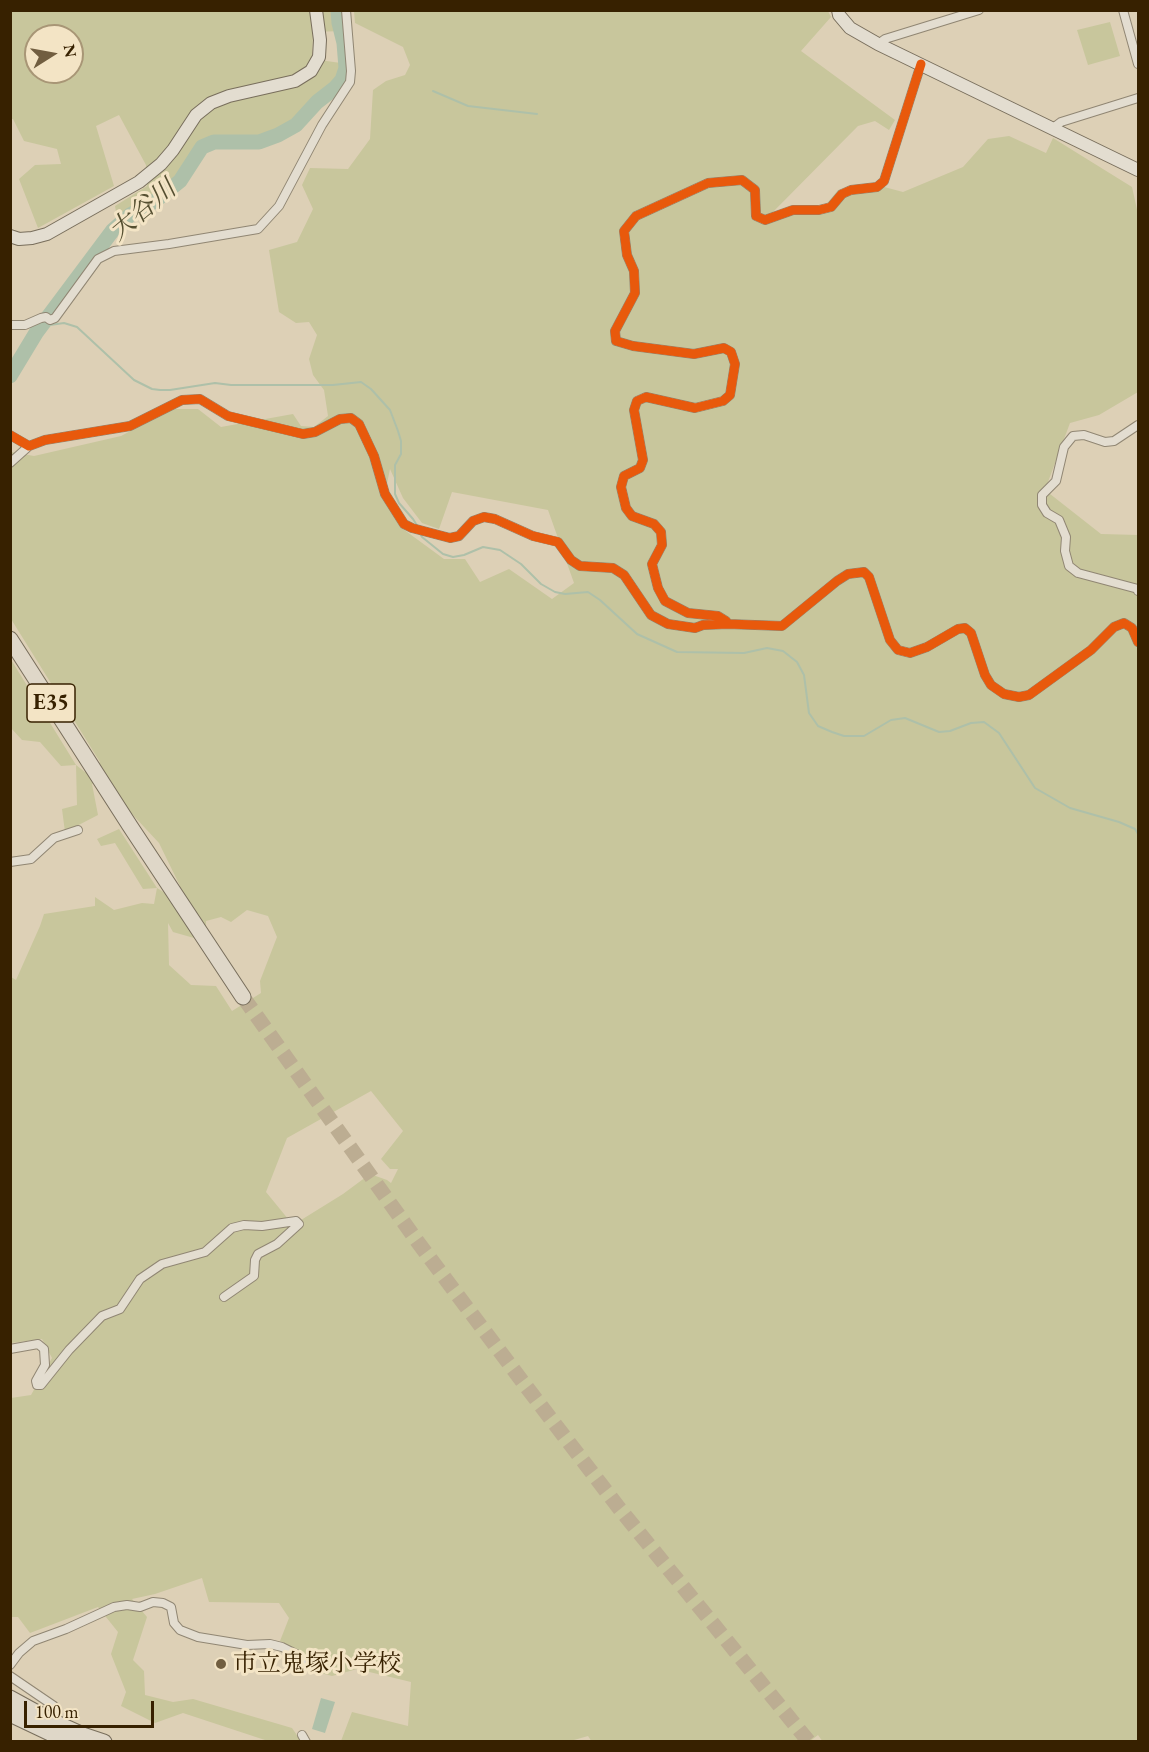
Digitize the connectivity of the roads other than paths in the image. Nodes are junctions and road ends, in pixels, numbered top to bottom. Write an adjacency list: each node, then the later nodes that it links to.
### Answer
1 (316, 10): 12 (street)
2 (346, 10): 13 (street)
3 (838, 10): 6 (street)
4 (979, 10): 6 (street)
5 (1123, 10): 8 (street)
6 (878, 44): 7 (street)
7 (921, 64): 10 (street); 19 (street)
8 (1138, 64)
9 (1138, 98): 10 (street)
10 (1053, 128): 11 (street)
11 (1138, 170)
12 (10, 236)
13 (10, 325)
14 (1138, 425): 18 (street)
15 (10, 435): 16 (street)
16 (28, 446): 17 (street); 19 (street)
17 (10, 463)
18 (1138, 591)
19 (728, 624): 21 (street)
20 (10, 639): 24 (highway, E35)
21 (1138, 642)
22 (78, 830): 23 (street)
23 (10, 862)
24 (243, 996)
25 (224, 1297): 26 (street)
26 (10, 1349)
27 (10, 1665): 28 (street)
28 (301, 1666)
29 (10, 1676): 31 (street)
30 (12, 1705): 31 (highway)
31 (51, 1727): 32 (highway); 33 (highway)
32 (69, 1742)
33 (104, 1742)

